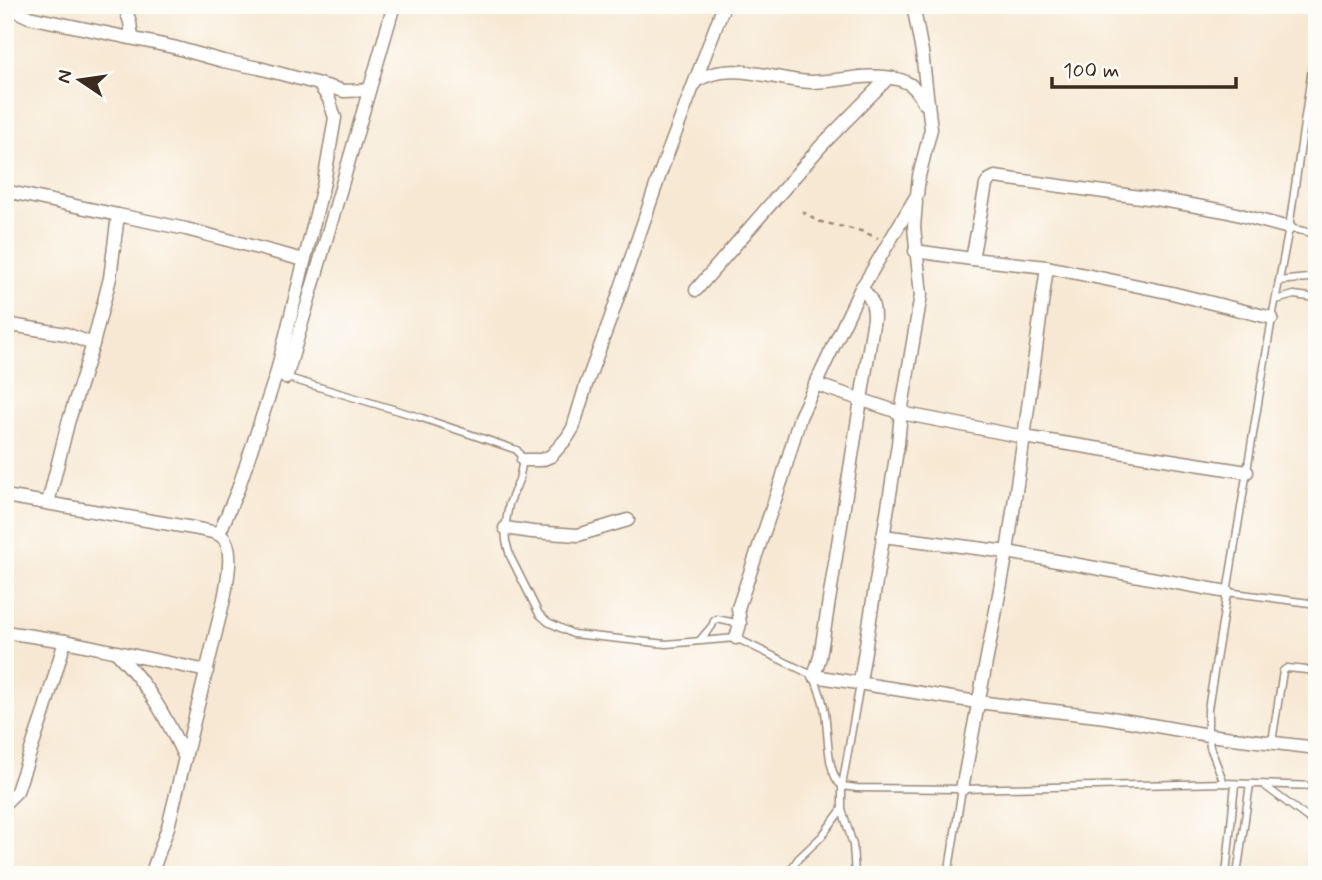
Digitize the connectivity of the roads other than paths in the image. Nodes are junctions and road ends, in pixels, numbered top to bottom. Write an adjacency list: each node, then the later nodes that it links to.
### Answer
1 (124, 5): 6 (street)
2 (394, 5): 11 (street)
3 (724, 5): 9 (street)
4 (913, 5): 12 (street)
5 (5, 6): 6 (street)
6 (132, 37): 10 (street)
7 (1317, 50): 18 (lane)
8 (888, 78): 9 (street); 12 (street); 27 (street)
9 (696, 81): 38 (street)
10 (319, 84): 11 (street); 14 (street)
11 (369, 90): 13 (street)
12 (928, 109): 16 (street)
13 (352, 145): 14 (street); 33 (street)
14 (324, 182): 22 (street)
15 (5, 191): 17 (street)
16 (917, 195): 20 (street); 26 (street)
17 (118, 215): 22 (street); 32 (street)
18 (1289, 228): 19 (lane); 21 (street); 25 (lane)
19 (1316, 234): 24 (lane)
20 (915, 251): 21 (street); 36 (street)
21 (972, 259): 23 (street)
22 (304, 260): 33 (street)
23 (1047, 267): 30 (street); 37 (street)
24 (1316, 277): 25 (lane)
25 (1279, 281): 29 (lane)
26 (861, 288): 34 (street); 35 (street)
27 (696, 290)
28 (1317, 298): 29 (lane)
29 (1276, 300): 30 (lane)
30 (1272, 318): 39 (lane)
31 (5, 324): 32 (street)
32 (93, 344): 41 (street)
33 (281, 376): 38 (lane); 44 (street)
34 (815, 384): 35 (street); 49 (street)
35 (861, 400): 36 (street); 57 (street)
36 (901, 413): 37 (street); 45 (street)
37 (1024, 437): 39 (street); 46 (street)
38 (523, 460): 43 (lane)
39 (1247, 472): 47 (lane)
40 (5, 496): 41 (street)
41 (48, 503): 44 (street)
42 (628, 520): 43 (street)
43 (505, 528): 52 (lane)
44 (219, 534): 55 (street)
45 (883, 536): 46 (street); 58 (street)
46 (1007, 552): 47 (street); 59 (street)
47 (1227, 592): 48 (lane); 60 (lane)
48 (1317, 604)
49 (740, 624): 51 (street); 52 (lane)
50 (5, 632): 53 (street)
51 (736, 638): 52 (lane); 57 (lane)
52 (701, 640)
53 (65, 641): 54 (street); 71 (street)
54 (117, 652): 55 (street); 63 (street)
55 (207, 671): 63 (street)
56 (1317, 671): 61 (lane)
57 (814, 676): 58 (street); 68 (lane)
58 (860, 682): 59 (street); 68 (lane)
59 (977, 702): 60 (street); 70 (street)
60 (1208, 735): 61 (street); 64 (lane)
61 (1271, 743): 62 (street)
62 (1317, 748)
63 (185, 758): 74 (street)
64 (1224, 783): 65 (lane); 70 (lane)
65 (1235, 784): 66 (lane); 78 (lane)
66 (1251, 784): 67 (lane); 79 (lane)
67 (1264, 785): 69 (lane); 73 (lane)
68 (842, 786): 70 (lane); 72 (lane)
69 (1317, 786)
70 (962, 789): 77 (lane)
71 (5, 803)
72 (842, 808): 75 (lane); 76 (lane)
73 (1317, 825)
74 (151, 875)
75 (787, 875)
76 (855, 875)
77 (947, 875)
78 (1226, 875)
79 (1237, 875)

